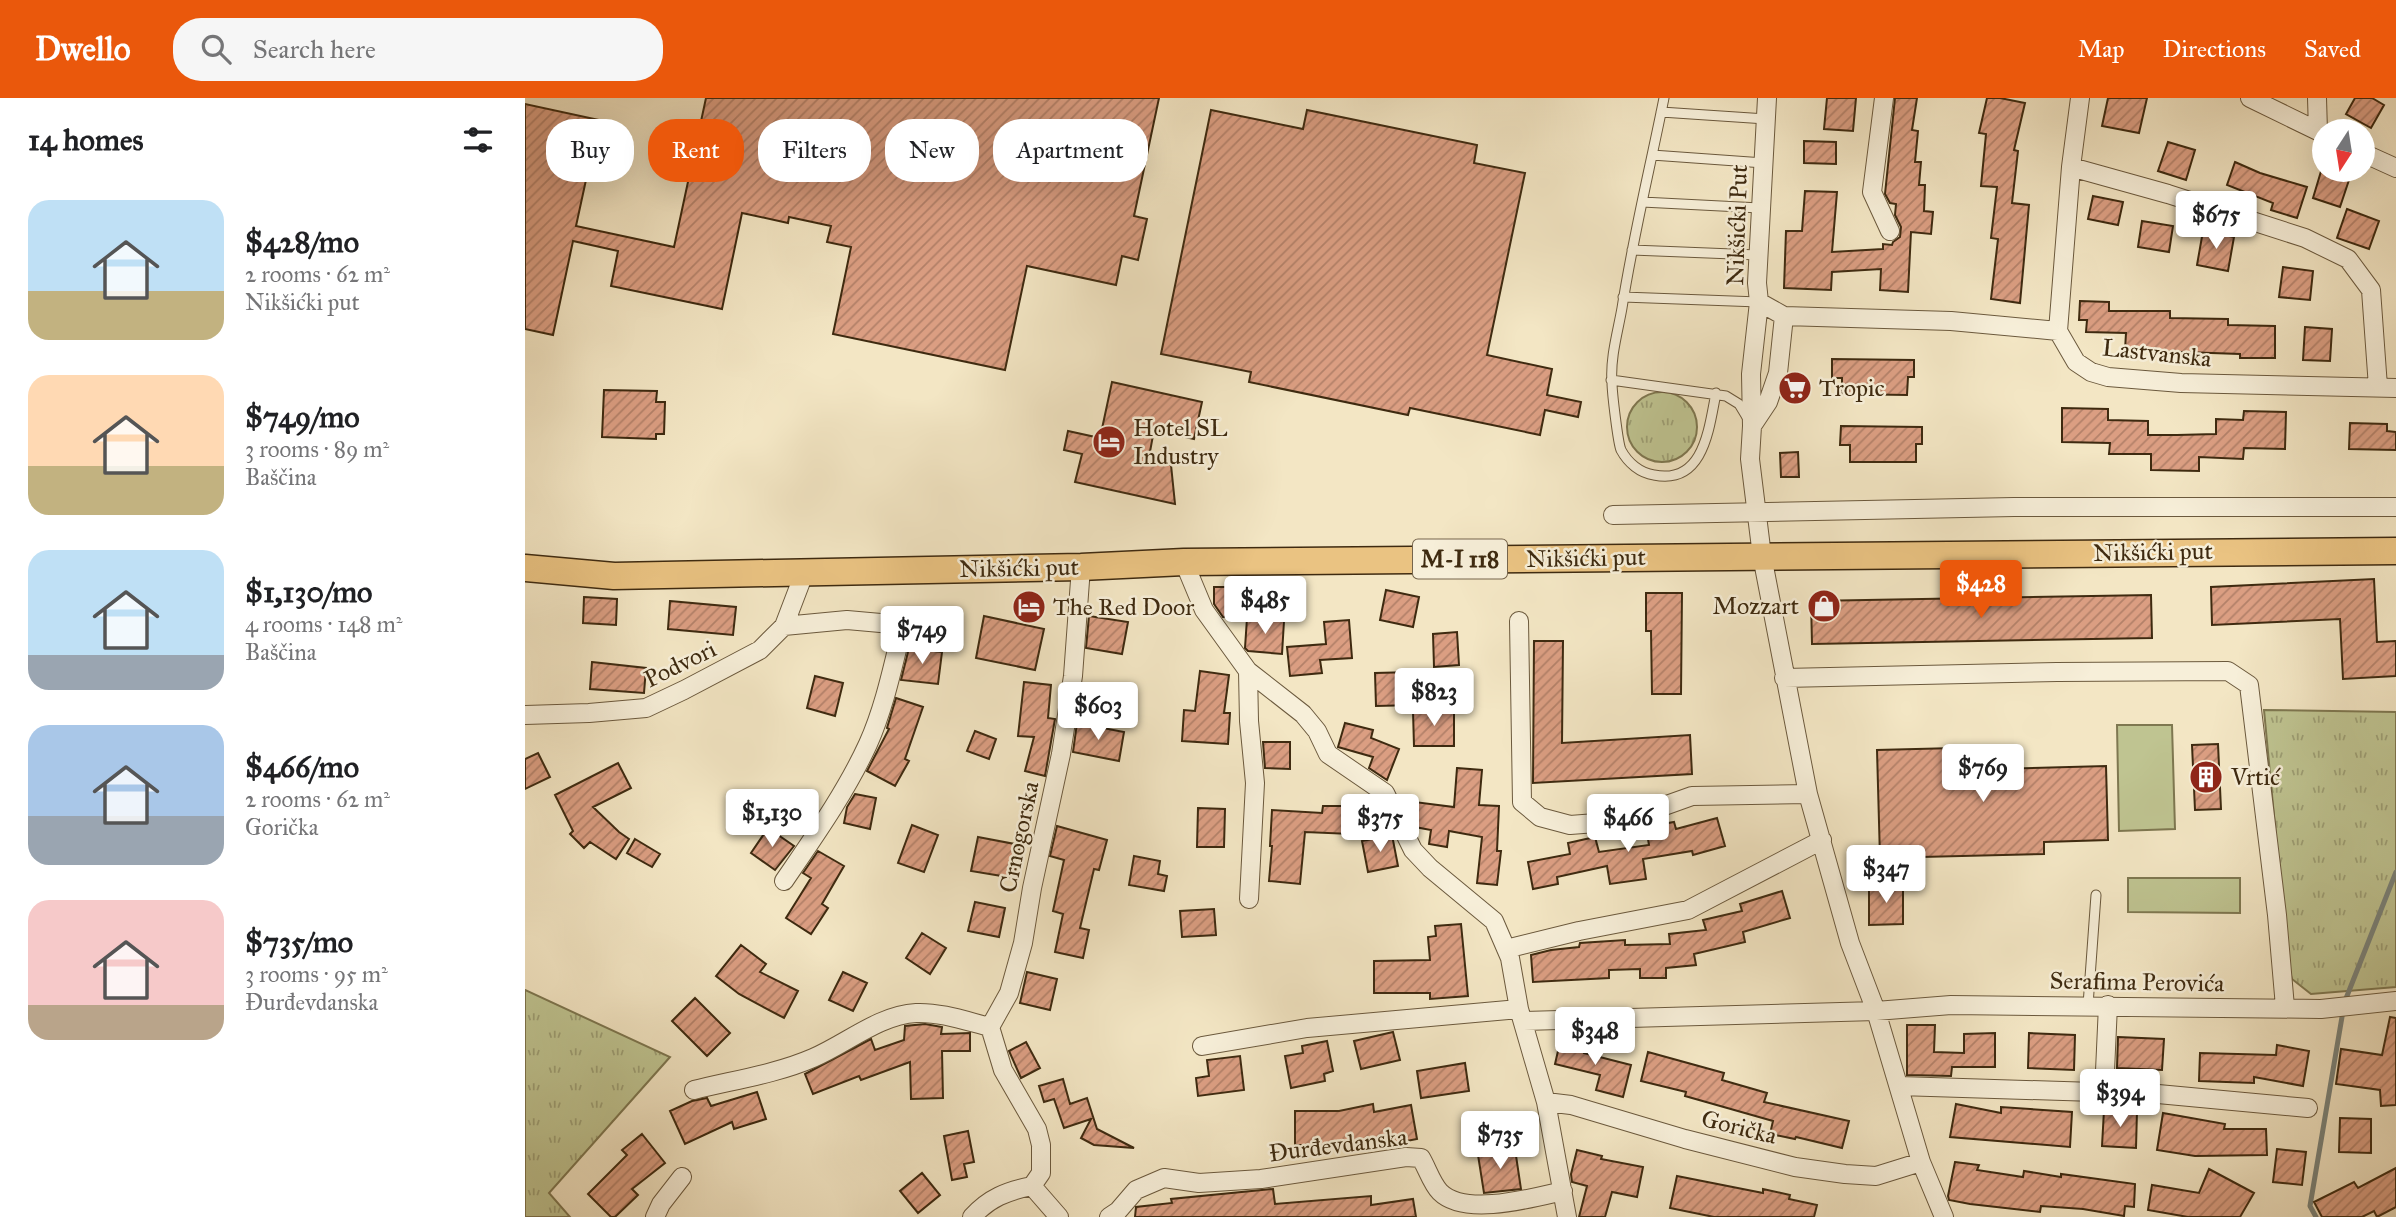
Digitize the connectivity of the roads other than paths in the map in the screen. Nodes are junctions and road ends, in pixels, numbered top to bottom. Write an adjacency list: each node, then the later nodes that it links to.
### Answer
1 (1664, 98): 7 (lane)
2 (1767, 98): 8 (street, Nikšićki Put)
3 (1884, 98): 18 (street)
4 (2080, 98): 14 (street)
5 (2250, 98): 10 (street)
6 (2317, 98): 9 (street)
7 (1661, 112): 8 (lane); 11 (lane)
8 (1766, 119): 13 (street, Nikšićki Put)
9 (2319, 119)
10 (2312, 128)
11 (1652, 155): 13 (lane); 16 (lane)
12 (2375, 158): 15 (street)
13 (1764, 163): 17 (street, Nikšićki Put)
14 (2071, 167): 24 (street); 26 (street, Lastvanska)
15 (2396, 168)
16 (1642, 202): 17 (lane); 19 (lane)
17 (1760, 208): 20 (street, Nikšićki Put)
18 (1890, 231)
19 (1632, 250): 20 (lane); 21 (lane)
20 (1758, 255): 22 (street, Nikšićki Put)
21 (1623, 297): 22 (lane); 25 (lane)
22 (1759, 302): 23 (street, Nikšićki Put); 28 (street)
23 (1784, 316): 24 (street); 28 (street)
24 (2058, 331): 26 (street, Lastvanska)
25 (1611, 380): 27 (lane); 27 (lane)
26 (2387, 388)
27 (1716, 393): 28 (lane)
28 (1752, 426): 30 (street)
29 (2396, 507): 30 (street, Nikšićki put)
30 (1757, 512): 31 (street, Nikšićki put); 33 (street)
31 (1613, 515)
32 (2396, 551): 33 (main road, Nikšićki put / M-I 118)
33 (1762, 556): 34 (main road, Nikšićki put / M-I 118); 43 (street)
34 (1184, 562): 35 (main road, Nikšićki put / M-I 118); 42 (street)
35 (1081, 567): 37 (main road, Nikšićki put / M-I 118); 57 (street, Crnogorska)
36 (525, 568): 37 (main road, Nikšićki put / M-I 118)
37 (805, 571): 41 (street, Podvori)
38 (1520, 621): 45 (street)
39 (925, 624): 40 (street)
40 (903, 625): 41 (street); 47 (street)
41 (784, 626): 44 (street, Podvori)
42 (1248, 671): 49 (street); 50 (street)
43 (1784, 678): 45 (street); 54 (street)
44 (525, 715)
45 (1808, 794): 46 (street)
46 (1822, 840): 50 (street); 55 (street)
47 (784, 881)
48 (2097, 895): 52 (lane)
49 (1249, 899)
50 (1506, 950): 56 (street)
51 (2396, 1001): 54 (street, Serafima Perovića)
52 (2088, 1005): 53 (street, Serafima Perovića); 55 (street, Serafima Perovića)
53 (2108, 1006): 54 (street, Serafima Perovića); 61 (street)
54 (2285, 1007)
55 (1876, 1011): 56 (street); 59 (street)
56 (1522, 1015): 58 (street); 62 (street)
57 (990, 1027): 60 (street); 66 (street)
58 (1202, 1046)
59 (1899, 1086): 61 (street); 64 (street)
60 (694, 1090)
61 (2104, 1093): 63 (street)
62 (1546, 1102): 64 (street, Gorička); 67 (street)
63 (2308, 1108)
64 (1921, 1162): 73 (street)
65 (682, 1177): 68 (street)
66 (1032, 1186): 69 (street); 70 (street)
67 (1563, 1191): 71 (street, Đurđevdanska); 72 (street)
68 (655, 1217)
69 (972, 1217)
70 (1059, 1217)
71 (1109, 1217)
72 (1567, 1217)
73 (1944, 1217)

